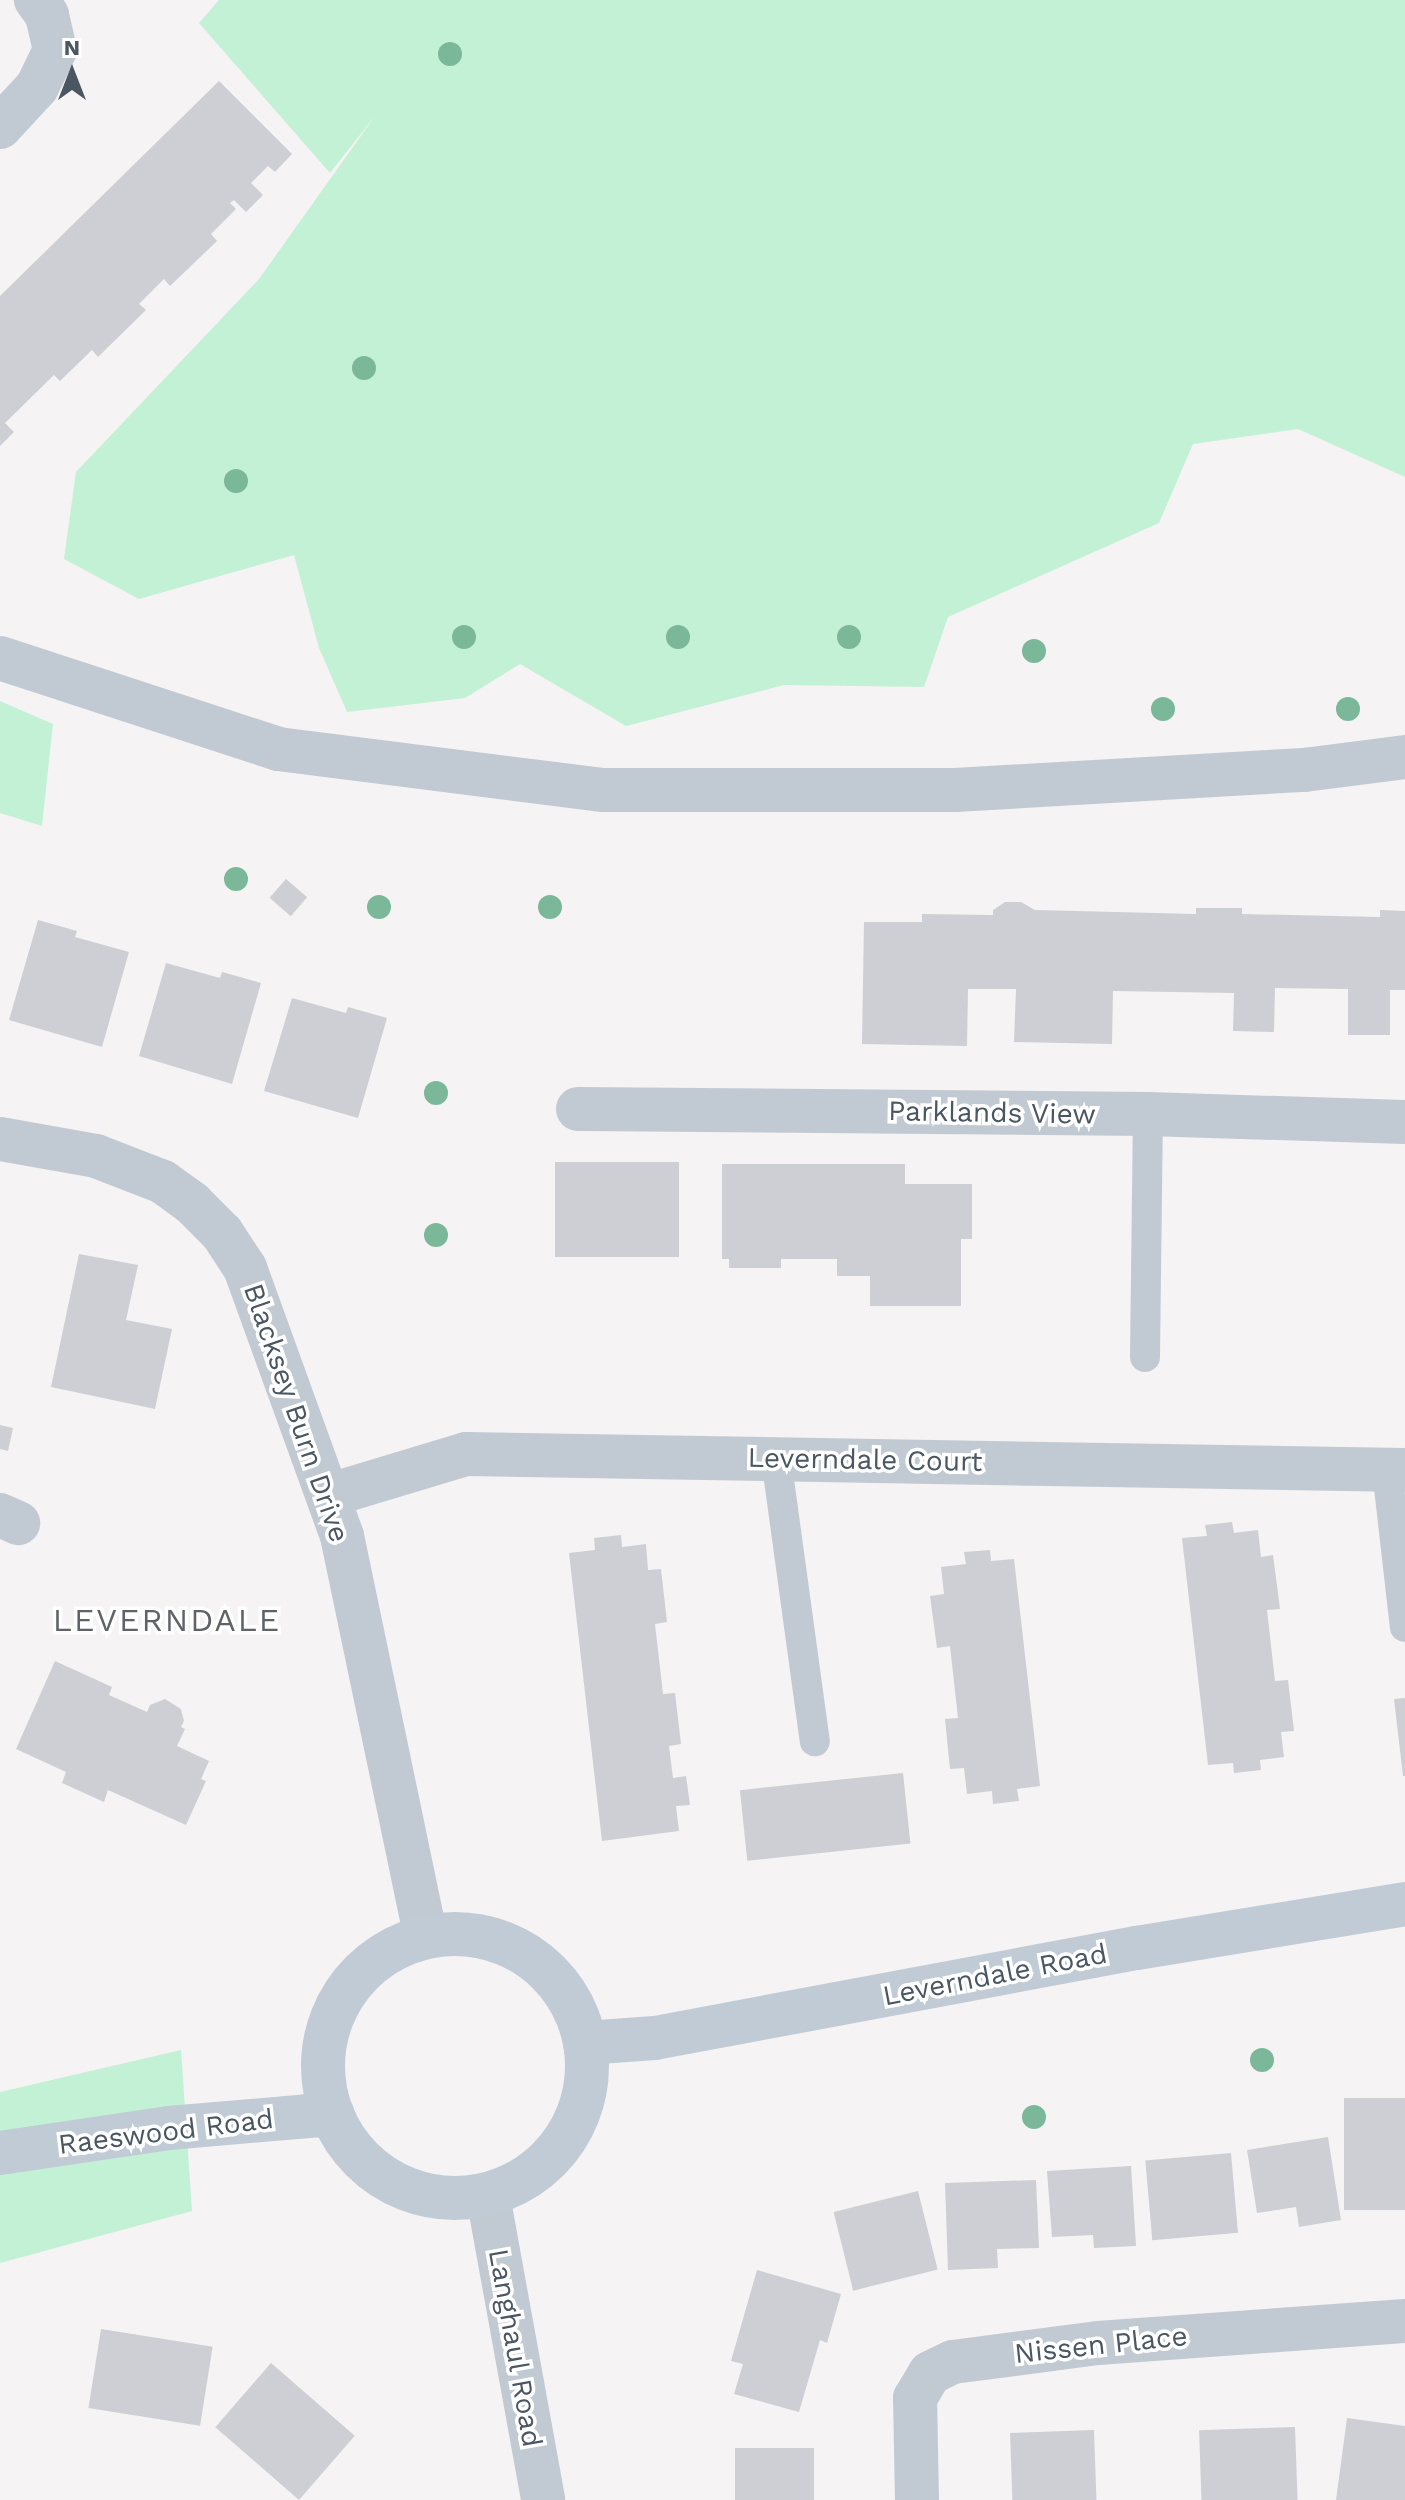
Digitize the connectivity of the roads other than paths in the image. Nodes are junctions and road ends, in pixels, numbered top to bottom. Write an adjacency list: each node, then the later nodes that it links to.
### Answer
1 (36, 0): 2 (street)
2 (0, 127)
3 (0, 658): 4 (street)
4 (1405, 757)
5 (578, 1109): 6 (street, Parklands View)
6 (1148, 1114): 7 (street, Parklands View); 9 (lane)
7 (1405, 1122)
8 (0, 1139): 12 (street, Blacksey Burn Drive)
9 (1145, 1357)
10 (776, 1458): 11 (street, Leverndale Court); 12 (street, Leverndale Court); 14 (lane)
11 (1396, 1470): 13 (lane)
12 (330, 1495): 16 (street, Blacksey Burn Drive)
13 (1405, 1627)
14 (815, 1741)
15 (1405, 1904): 17 (street, Leverndale Road)
16 (425, 1935): 17 (street); 18 (street)
17 (585, 2043): 20 (street)
18 (332, 2114): 19 (street, Raeswood Road); 20 (street)
19 (0, 2153)
20 (488, 2196): 22 (street, Langhaul Road)
21 (1405, 2321): 23 (street, Nissen Place)
22 (543, 2500)
23 (917, 2500)

